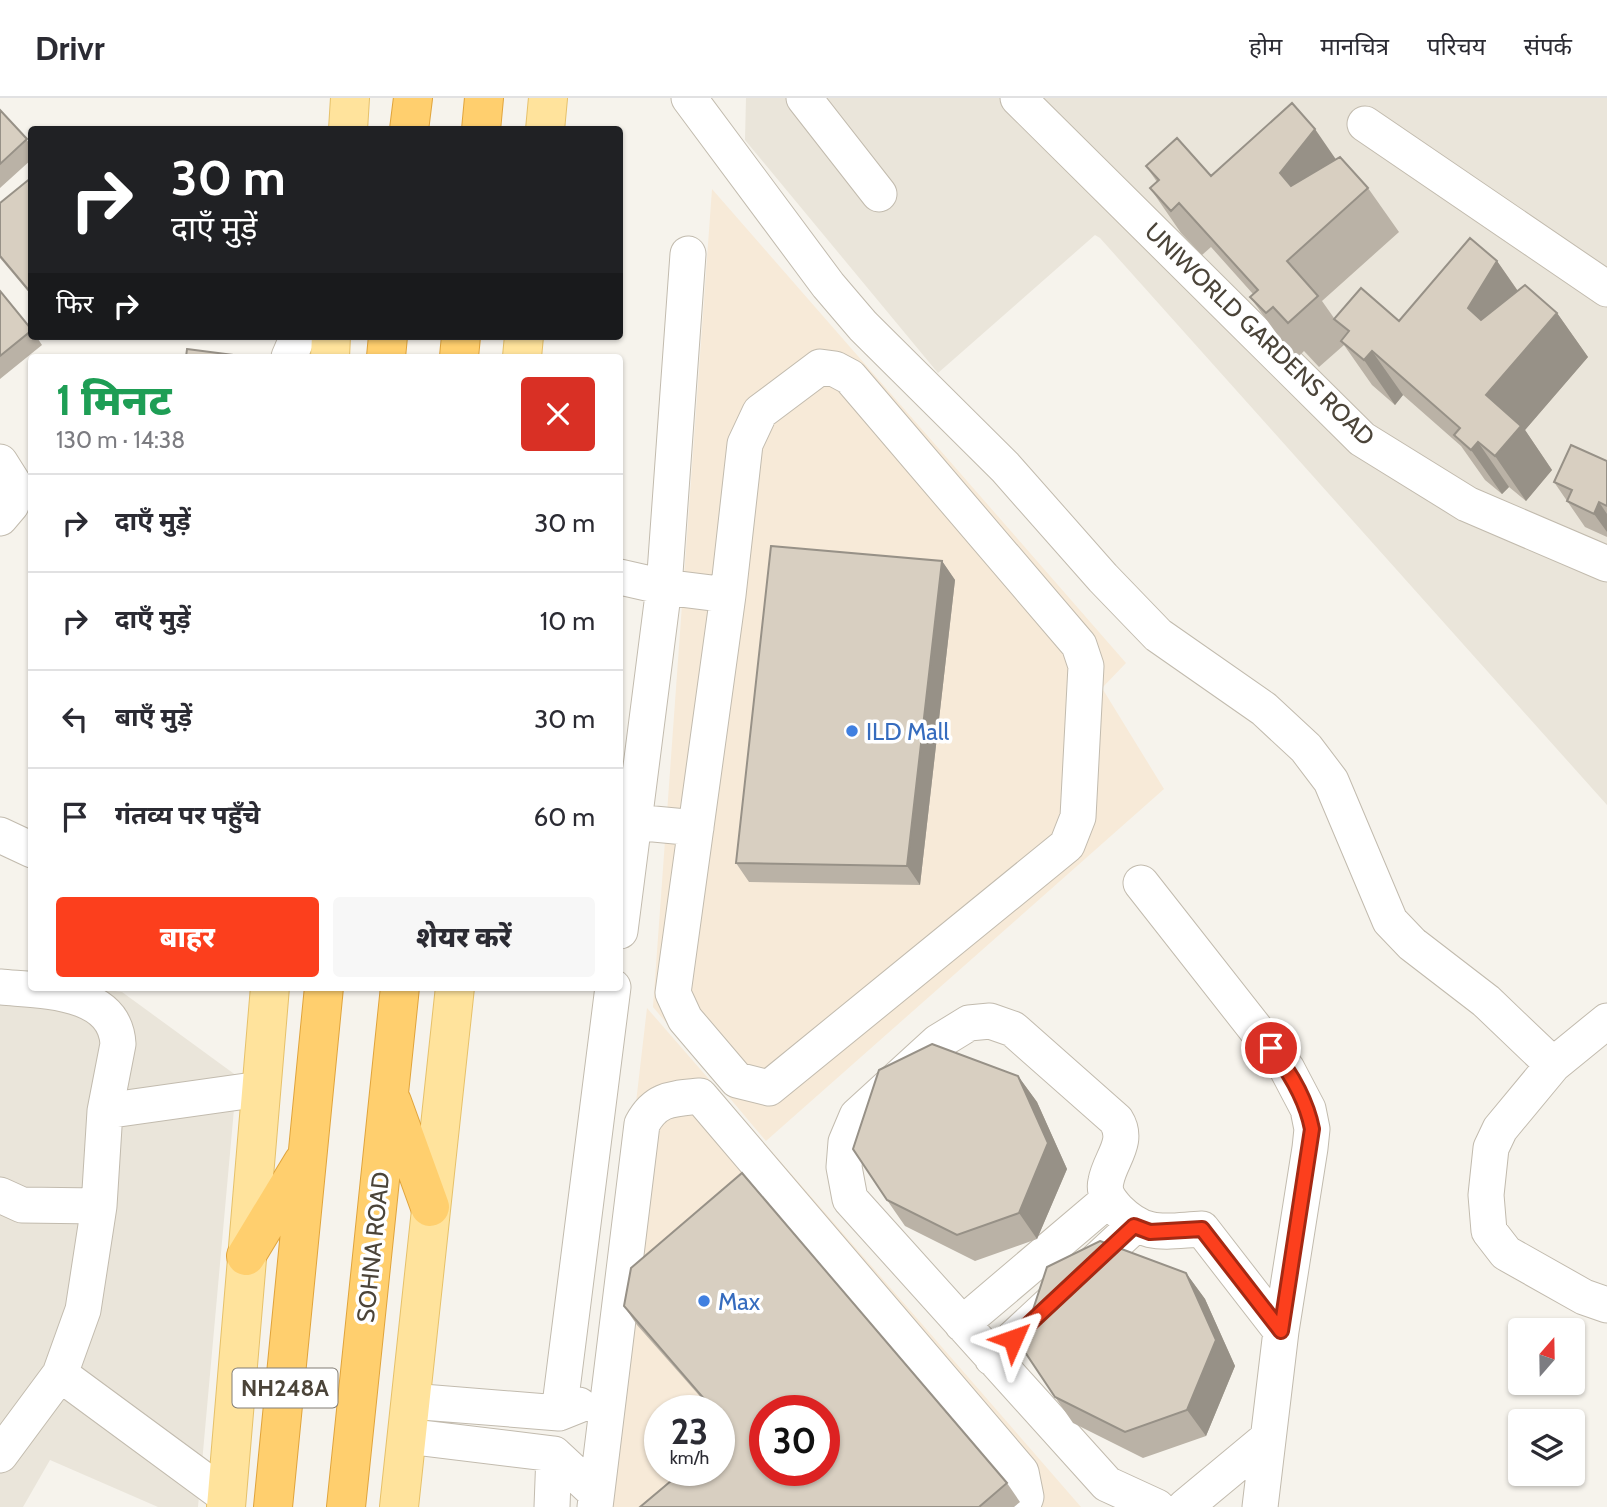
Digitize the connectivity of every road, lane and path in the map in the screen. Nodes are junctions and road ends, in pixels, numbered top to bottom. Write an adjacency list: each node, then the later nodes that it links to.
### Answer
1 (350, 98): 9 (main road)
2 (412, 98): 10 (highway)
3 (484, 98): 11 (highway)
4 (548, 98): 12 (main road)
5 (689, 98): 37 (street)
6 (804, 98): 13 (street)
7 (1018, 98): 18 (street, UNIWORLD GARDENS ROAD)
8 (1365, 124): 15 (street)
9 (348, 126)
10 (409, 126)
11 (481, 126)
12 (545, 126)
13 (879, 194)
14 (688, 254): 20 (street)
15 (1607, 289)
16 (0, 462): 17 (street)
17 (0, 518)
18 (1607, 564)
19 (623, 577): 20 (street)
20 (664, 587): 21 (street); 22 (street)
21 (728, 595): 23 (street); 23 (street)
22 (633, 822): 23 (street); 27 (street)
23 (696, 828)
24 (0, 835): 25 (street)
25 (28, 848)
26 (1141, 883): 50 (street)
27 (623, 906)
28 (0, 986): 29 (street)
29 (28, 989)
30 (42, 991): 40 (street)
31 (270, 991): 38 (main road)
32 (324, 991): 41 (highway, NH248A)
33 (400, 991): 39 (highway, SOHNA ROAD / NH248A)
34 (455, 991): 45 (main road)
35 (612, 991): 54 (street)
36 (1607, 1021): 37 (street)
37 (1553, 1065): 48 (street)
38 (260, 1089): 40 (street); 47 (main road)
39 (389, 1093): 45 (highway); 63 (highway, SOHNA ROAD / NH248A)
40 (105, 1111): 44 (street)
41 (308, 1154): 47 (highway); 62 (highway, NH248A)
42 (0, 1195): 44 (street)
43 (1108, 1200): 46 (street); 49 (street); 49 (street)
44 (99, 1206): 52 (street)
45 (430, 1207): 55 (main road)
46 (1134, 1226): 50 (street); 51 (street)
47 (246, 1256): 61 (main road)
48 (1607, 1305)
49 (962, 1324): 51 (street)
50 (1281, 1331): 56 (street)
51 (992, 1358): 59 (street)
52 (60, 1374): 58 (street); 61 (street)
53 (610, 1388): 54 (street); 60 (street); 66 (street)
54 (559, 1413): 55 (street)
55 (408, 1418): 57 (street); 64 (main road)
56 (1268, 1438): 68 (street); 69 (street)
57 (554, 1454): 60 (street); 65 (street)
58 (0, 1455)
59 (1097, 1496): 67 (street)
60 (595, 1500)
61 (227, 1502)
62 (273, 1507)
63 (346, 1507)
64 (399, 1507)
65 (552, 1507)
66 (1021, 1507)
67 (1157, 1507)
68 (1185, 1507)
69 (1260, 1507)

